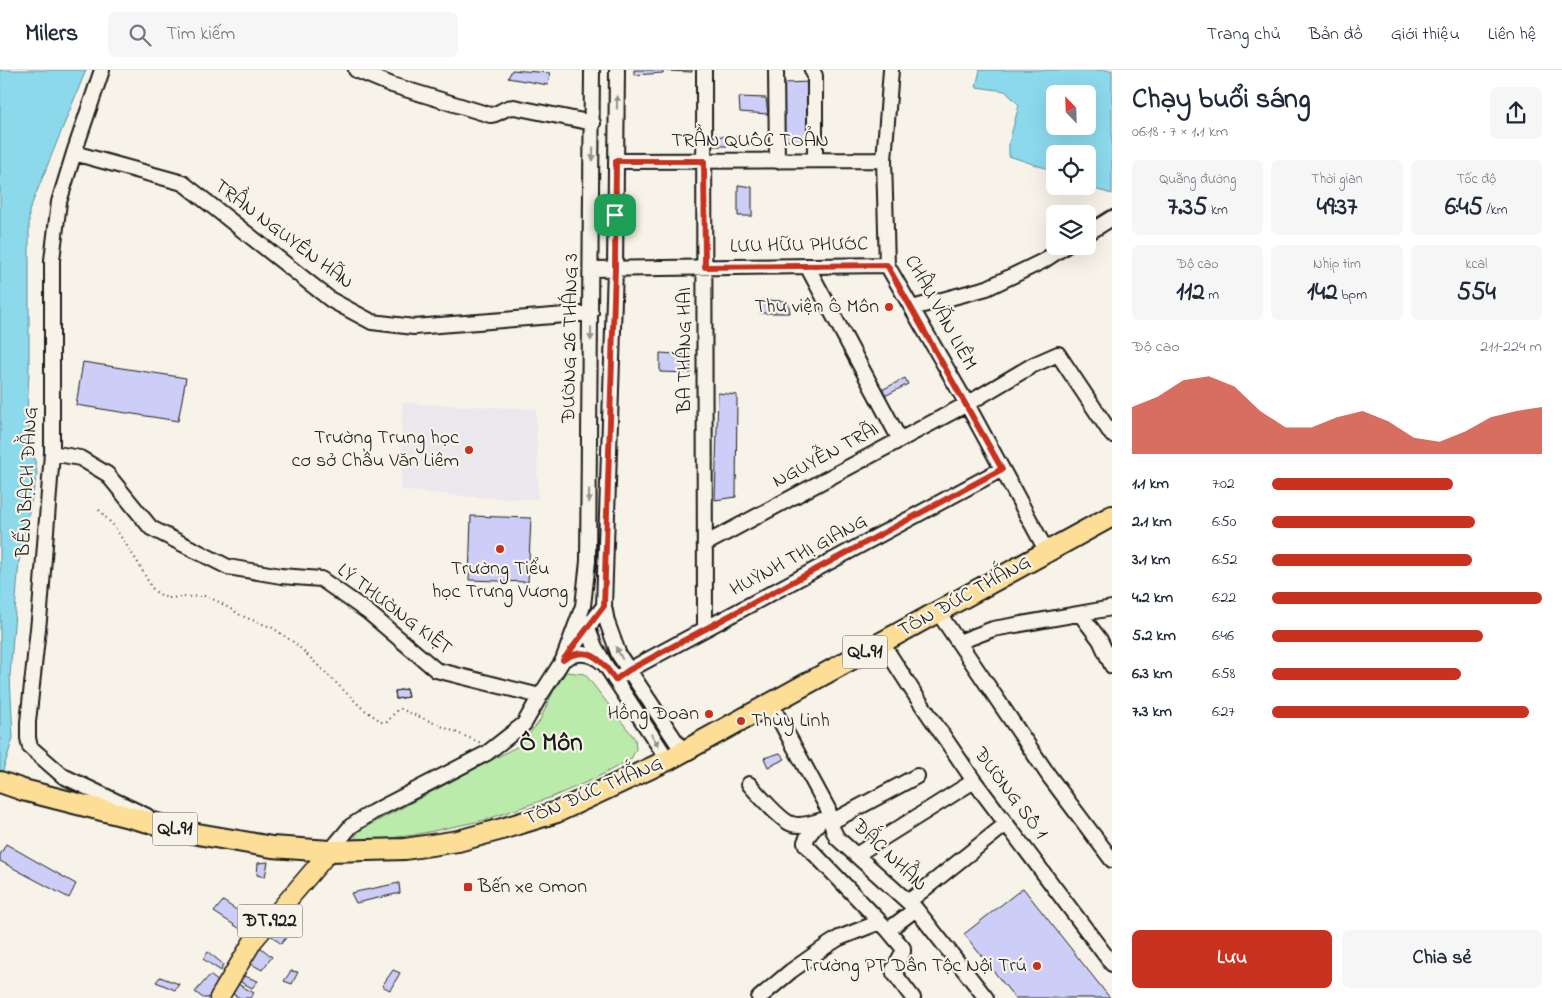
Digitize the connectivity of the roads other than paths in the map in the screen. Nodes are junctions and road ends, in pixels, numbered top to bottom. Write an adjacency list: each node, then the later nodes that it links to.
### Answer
1 (102, 70): 10 (street, BẾN BẠCH ĐẰNG)
2 (356, 70): 9 (street)
3 (592, 70): 9 (street, ĐƯỜNG 26 THÁNG 3)
4 (617, 70): 14 (street, ĐƯỜNG 26 THÁNG 3, one-way to 4)
5 (704, 70): 15 (street, BA THÁNG HAI)
6 (776, 70): 11 (street)
7 (812, 70): 12 (street)
8 (891, 70): 13 (street, CHÂU VĂN LIÊM)
9 (593, 124): 23 (street, ĐƯỜNG 26 THÁNG 3, one-way to 23)
10 (74, 153): 25 (street, TRẦN NGUYÊN HÃN); 29 (street, BẾN BẠCH ĐẰNG)
11 (777, 160): 12 (street, TRẦN QUỐC TOẢN); 15 (street, TRẦN QUỐC TOẢN)
12 (815, 160): 13 (street, TRẦN QUỐC TOẢN)
13 (884, 160): 19 (street, CHÂU VĂN LIÊM)
14 (616, 161): 15 (street, TRẦN QUỐC TOẢN); 22 (street, ĐƯỜNG 26 THÁNG 3)
15 (704, 161): 21 (street, BA THÁNG HAI)
16 (1112, 218): 17 (street)
17 (1096, 228)
18 (1052, 255): 24 (street)
19 (887, 265): 20 (street, LƯU HỮU PHƯỚC); 24 (street, CHÂU VĂN LIÊM)
20 (807, 266): 21 (street, LƯU HỮU PHƯỚC); 28 (street)
21 (705, 267): 22 (street, LƯU HỮU PHƯỚC); 32 (street, BA THÁNG HAI)
22 (615, 268): 23 (street, LƯU HỮU PHƯỚC); 35 (street, ĐƯỜNG 26 THÁNG 3)
23 (591, 269): 25 (street, ĐƯỜNG 26 THÁNG 3)
24 (912, 308): 26 (street, CHÂU VĂN LIÊM)
25 (591, 313): 34 (street, ĐƯỜNG 26 THÁNG 3, one-way to 34)
26 (967, 404): 27 (street, NGUYỄN TRÃI); 28 (street, NGUYỄN TRÃI); 30 (street, CHÂU VĂN LIÊM)
27 (1112, 435)
28 (900, 440): 32 (street, NGUYỄN TRÃI)
29 (52, 453): 48 (street, LÝ THƯỜNG KIỆT); 57 (street, BẾN BẠCH ĐẰNG)
30 (1002, 469): 33 (street, CHÂU VĂN LIÊM); 40 (street, HUỲNH THỊ GIANG)
31 (1112, 516): 33 (highway, TÔN ĐỨC THẮNG / QL.91)
32 (705, 544): 40 (street, BA THÁNG HAI)
33 (1047, 552): 37 (highway, TÔN ĐỨC THẮNG / QL.91)
34 (583, 606): 39 (street); 43 (street)
35 (604, 606): 39 (street); 46 (street, ĐƯỜNG 26 THÁNG 3, one-way to 35)
36 (1112, 608): 38 (street)
37 (938, 612): 41 (street); 42 (highway, TÔN ĐỨC THẮNG / QL.91)
38 (1081, 614): 41 (street); 45 (street)
39 (587, 627): 43 (street); 44 (street)
40 (706, 629): 46 (street, HUỲNH THỊ GIANG)
41 (958, 642): 60 (street)
42 (882, 643): 49 (highway, TÔN ĐỨC THẮNG / QL.91); 52 (street, ĐƯỜNG SỐ 1)
43 (563, 660): 44 (street); 48 (street)
44 (606, 666): 47 (street)
45 (1112, 666)
46 (629, 670): 47 (street, HUỲNH THỊ GIANG); 50 (street, ĐƯỜNG 26 THÁNG 3)
47 (615, 680): 50 (street, one-way to 50)
48 (540, 696): 58 (street)
49 (771, 704): 50 (highway, TÔN ĐỨC THẮNG / QL.91); 55 (street, ĐẮC NHẪN)
50 (676, 756): 58 (highway, TÔN ĐỨC THẮNG / QL.91)
51 (917, 776): 55 (street)
52 (974, 781): 56 (street, ĐƯỜNG SỐ 1); 59 (street)
53 (0, 782): 57 (highway, TÔN ĐỨC THẮNG / QL.91)
54 (749, 784): 55 (street)
55 (827, 820): 59 (street, ĐẮC NHẪN); 62 (street)
56 (1006, 824): 61 (street); 63 (street, ĐƯỜNG SỐ 1)
57 (163, 826): 58 (highway, TÔN ĐỨC THẮNG / QL.91)
58 (330, 851): 64 (main road, ĐT.922)
59 (856, 855): 61 (street, ĐẮC NHẪN)
60 (1112, 860)
61 (912, 906): 62 (street); 67 (street, ĐẮC NHẪN)
62 (884, 926): 65 (street); 66 (street)
63 (1112, 964)
64 (219, 998)
65 (759, 998)
66 (913, 998)
67 (986, 998)

